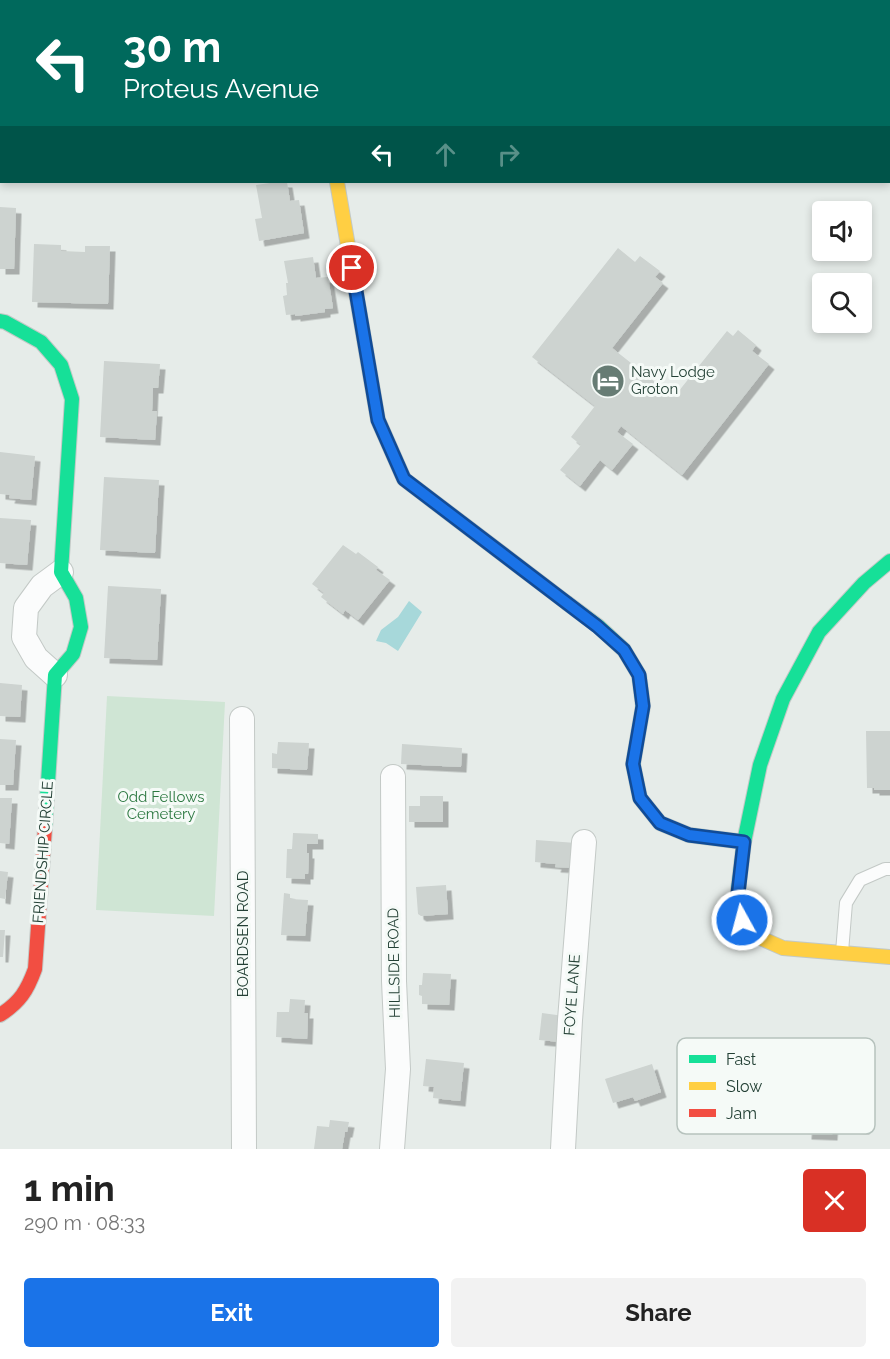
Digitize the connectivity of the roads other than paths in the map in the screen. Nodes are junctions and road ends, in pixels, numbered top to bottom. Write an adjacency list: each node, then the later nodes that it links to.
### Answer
1 (337, 183): 9 (street)
2 (0, 321): 4 (street)
3 (890, 561): 9 (street)
4 (61, 572): 5 (street); 5 (street)
5 (55, 675): 13 (street, FRIENDSHIP CIRCLE)
6 (243, 719): 14 (street, BOARDSEN ROAD)
7 (393, 777): 15 (street, HILLSIDE ROAD)
8 (584, 842): 16 (street, FOYE LANE)
9 (744, 842): 11 (street)
10 (890, 869): 11 (lane)
11 (842, 953): 12 (street)
12 (890, 957)
13 (0, 1015)
14 (244, 1149)
15 (393, 1149)
16 (563, 1149)

